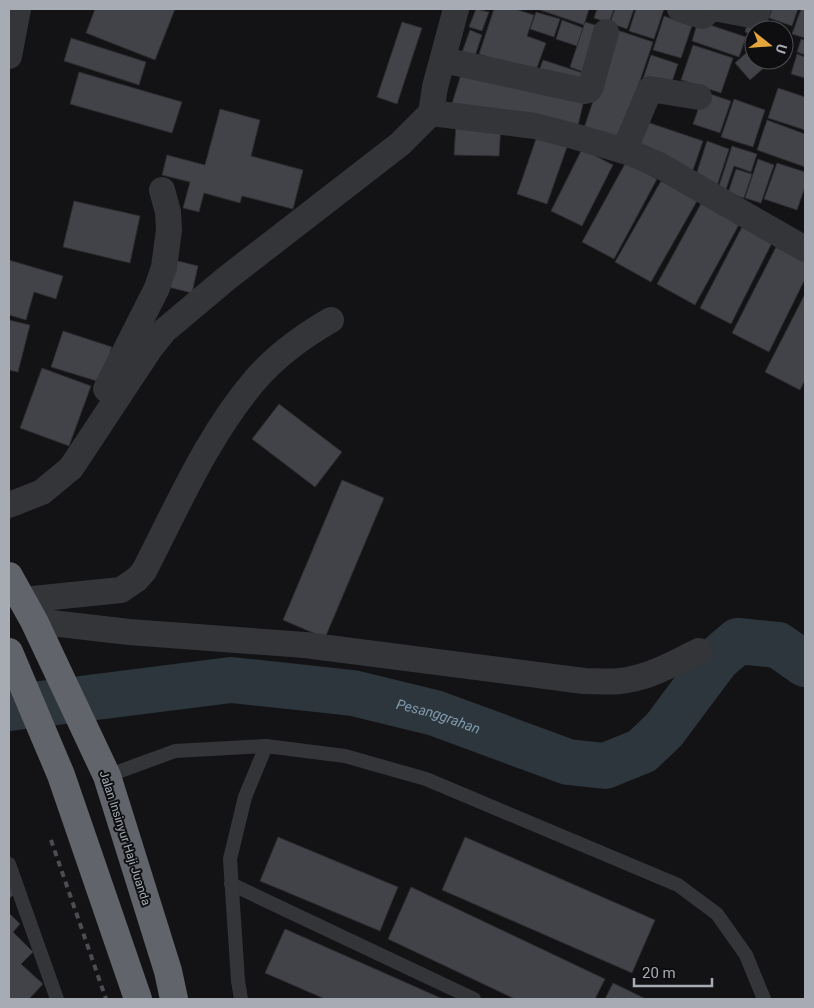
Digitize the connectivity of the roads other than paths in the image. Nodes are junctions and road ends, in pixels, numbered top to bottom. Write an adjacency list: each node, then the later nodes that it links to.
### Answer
1 (18, 9): 8 (street)
2 (456, 9): 9 (street)
3 (680, 9): 4 (street)
4 (711, 9)
5 (719, 9): 6 (street)
6 (758, 9)
7 (606, 32): 9 (street)
8 (9, 56)
9 (443, 60): 11 (street)
10 (699, 97): 12 (street)
11 (431, 113): 12 (street); 16 (street)
12 (624, 151): 14 (street)
13 (162, 190): 16 (street)
14 (805, 249)
15 (331, 320): 19 (street)
16 (60, 478): 17 (street)
17 (9, 505)
18 (9, 576): 19 (highway, Jalan Insinyur Haji Juanda)
19 (33, 619): 20 (street); 23 (highway, Jalan Insinyur Haji Juanda)
20 (699, 651)
21 (9, 652): 27 (highway)
22 (266, 746): 23 (lane); 25 (lane); 31 (lane)
23 (103, 769): 28 (highway, Jalan Insinyur Haji Juanda)
24 (9, 864): 26 (lane)
25 (231, 884): 29 (lane); 30 (lane)
26 (57, 999)
27 (138, 999)
28 (174, 999)
29 (241, 999)
30 (474, 999)
31 (764, 999)

